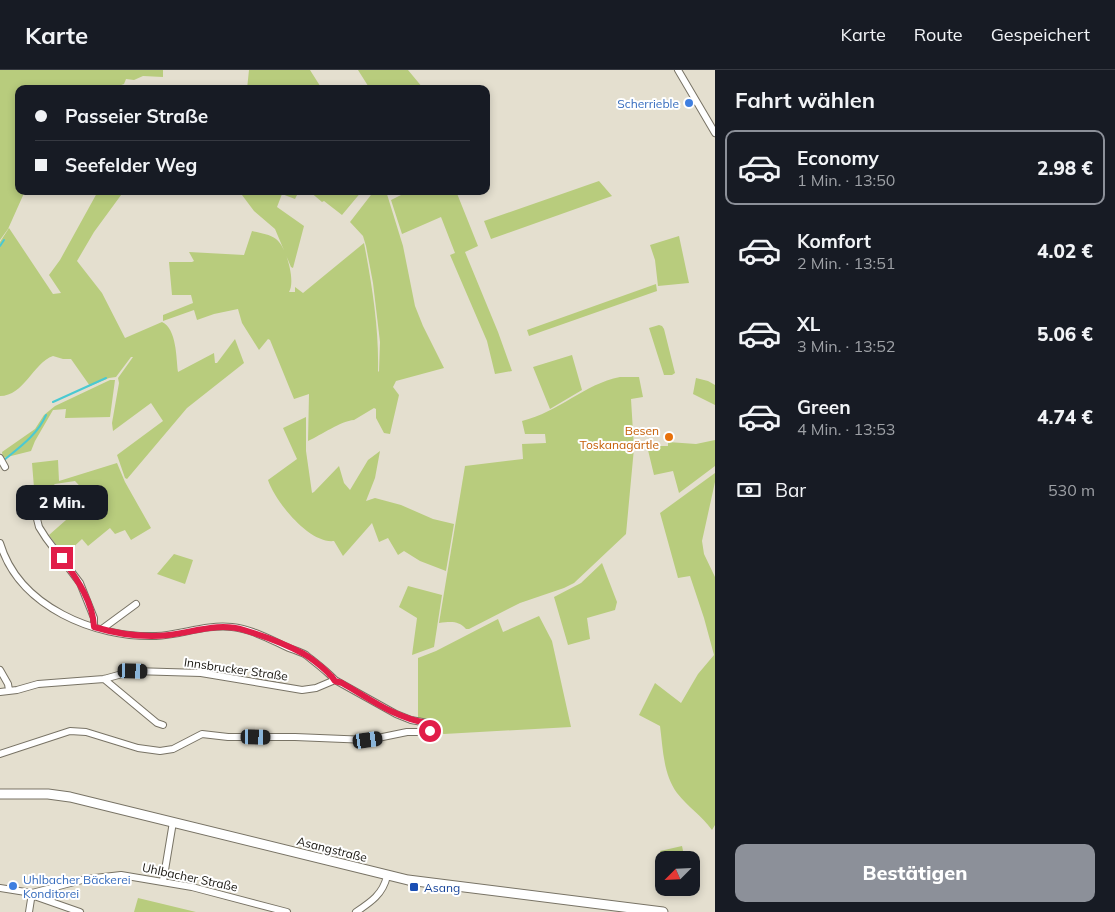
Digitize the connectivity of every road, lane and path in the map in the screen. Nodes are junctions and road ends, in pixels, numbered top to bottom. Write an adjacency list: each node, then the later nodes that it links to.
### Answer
1 (678, 70): 2 (street)
2 (715, 132)
3 (0, 458): 4 (street)
4 (5, 467)
5 (36, 515): 8 (street)
6 (0, 543): 8 (street)
7 (136, 604): 9 (street)
8 (94, 627): 9 (street)
9 (102, 629): 12 (street)
10 (0, 670): 13 (street)
11 (104, 679): 12 (street, Innsbrucker Straße); 13 (street, Innsbrucker Straße); 15 (street)
12 (335, 680): 16 (street)
13 (9, 690): 14 (street, Innsbrucker Straße)
14 (0, 692)
15 (162, 725)
16 (0, 754)
17 (0, 794): 18 (street, Asangstraße)
18 (173, 822): 19 (street, Asangstraße); 20 (street)
19 (387, 876): 26 (street); 27 (street, Asangstraße)
20 (163, 882): 22 (street, Uhlbacher Straße); 25 (street, Uhlbacher Straße)
21 (0, 888): 22 (street, Uhlbacher Straße)
22 (32, 893): 23 (street); 24 (street)
23 (29, 912)
24 (80, 912)
25 (287, 912)
26 (356, 912)
27 (663, 912)

